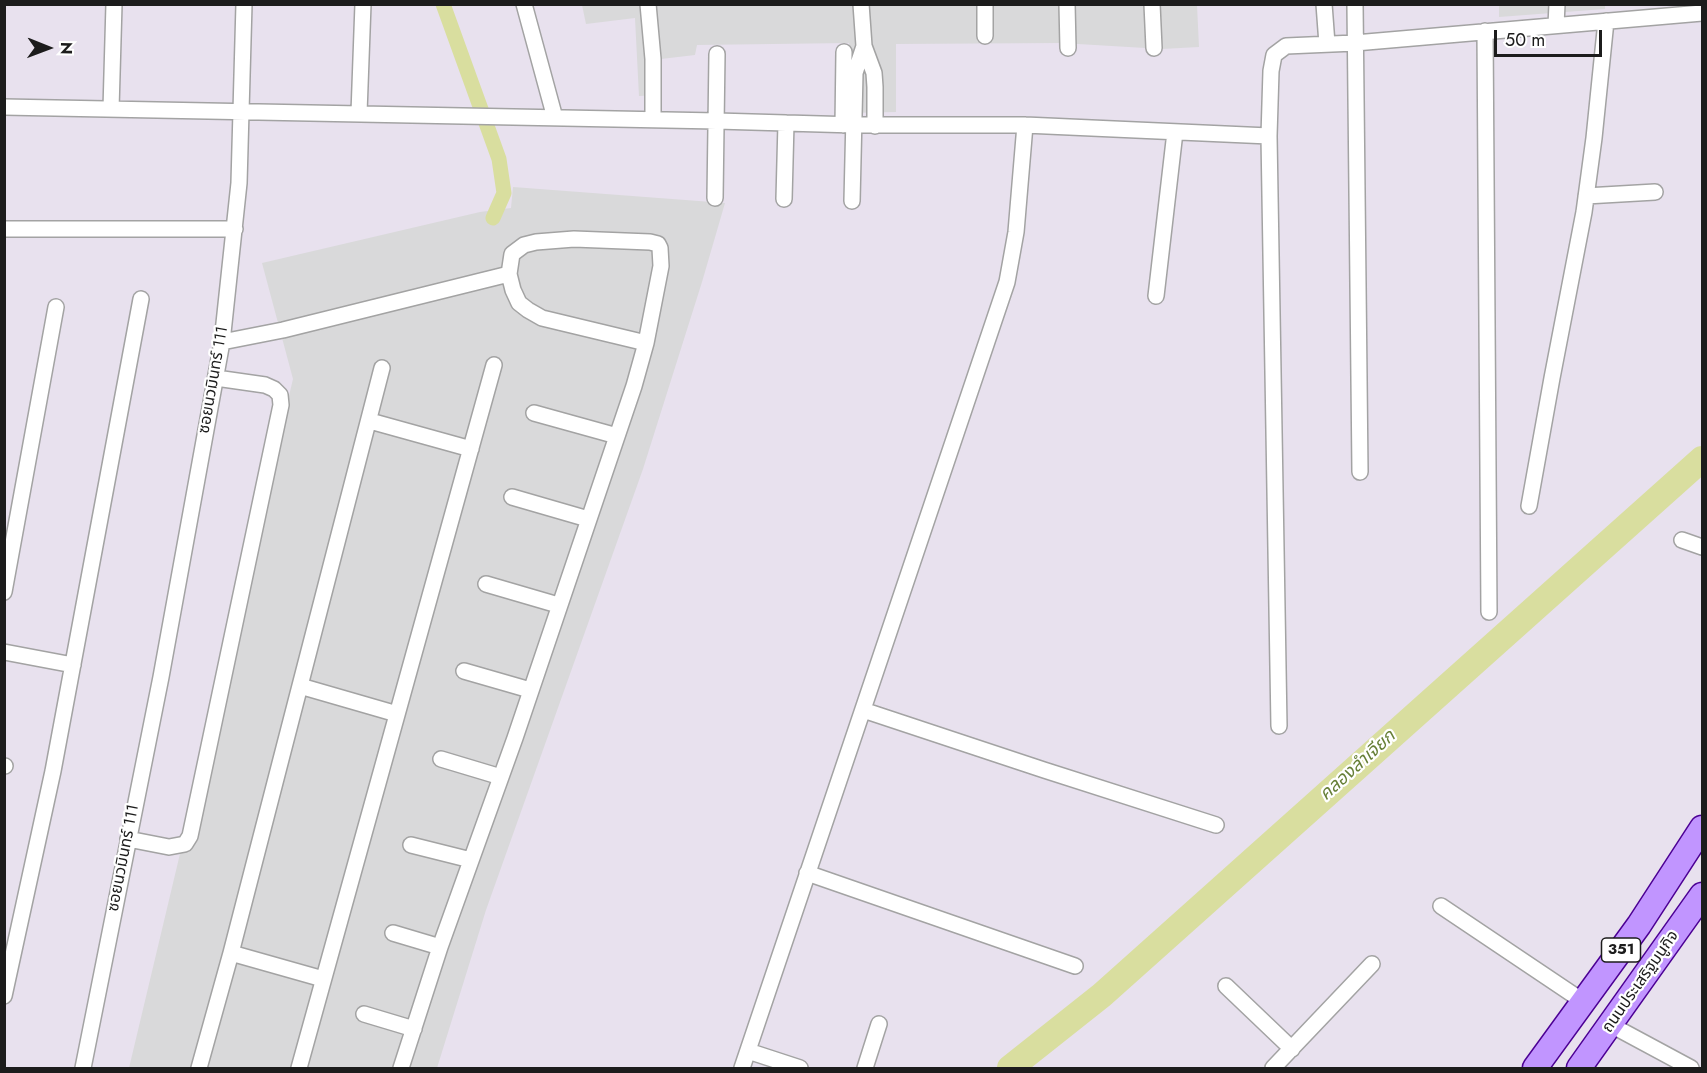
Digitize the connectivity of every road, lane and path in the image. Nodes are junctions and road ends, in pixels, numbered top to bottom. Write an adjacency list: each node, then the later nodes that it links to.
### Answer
1 (114, 4): 26 (street)
2 (244, 4): 27 (street, ซอยนวมินทร์ 111)
3 (363, 4): 28 (street)
4 (524, 4): 29 (street)
5 (648, 4): 30 (street)
6 (861, 4): 20 (street)
7 (985, 4): 17 (street)
8 (1067, 4): 21 (street)
9 (1152, 4): 22 (street)
10 (1324, 4): 19 (street)
11 (1355, 4): 18 (street)
12 (1557, 4): 15 (street)
13 (1702, 13): 14 (street)
14 (1606, 21): 15 (street); 39 (street)
15 (1556, 25): 16 (street)
16 (1485, 31): 18 (street); 67 (street)
17 (985, 36)
18 (1355, 43): 19 (street); 58 (street)
19 (1327, 44): 37 (street)
20 (864, 46): 33 (street); 35 (street)
21 (1068, 48)
22 (1154, 48)
23 (844, 52): 33 (street)
24 (717, 54): 31 (street)
25 (4, 107): 26 (street)
26 (111, 109): 27 (street)
27 (242, 112): 28 (street); 44 (street, ซอยนวมินทร์ 111)
28 (359, 113): 29 (street)
29 (555, 118): 30 (street)
30 (653, 119): 31 (street)
31 (717, 120): 32 (street); 40 (street)
32 (786, 123): 33 (street); 41 (street)
33 (849, 125): 35 (street); 42 (street)
34 (1025, 125): 35 (street); 36 (street); 73 (street)
35 (875, 126)
36 (1174, 132): 37 (street); 46 (street)
37 (1269, 136): 75 (street)
38 (1655, 192): 39 (street)
39 (1586, 196): 60 (street)
40 (715, 198)
41 (784, 200)
42 (852, 201)
43 (4, 229): 44 (street)
44 (235, 229): 49 (street, ซอยนวมินทร์ 111)
45 (508, 274): 49 (street); 50 (street); 50 (street)
46 (1155, 296)
47 (141, 299): 69 (street)
48 (56, 307): 65 (street)
49 (222, 342): 53 (street, ซอยนวมินทร์ 111)
50 (646, 343): 56 (street)
51 (494, 365): 57 (street)
52 (382, 368): 55 (street)
53 (216, 378): 80 (street, ซอยนวมินทร์ 111); 80 (street)
54 (534, 413): 56 (street)
55 (370, 421): 57 (street); 71 (street)
56 (617, 436): 61 (street)
57 (471, 449): 74 (street)
58 (1360, 472)
59 (512, 497): 61 (street)
60 (1529, 506)
61 (588, 519): 66 (street)
62 (1682, 540): 63 (street)
63 (1702, 547)
64 (486, 584): 66 (street)
65 (4, 592)
66 (558, 605): 72 (street)
67 (1489, 612)
68 (4, 651): 69 (street)
69 (73, 665): 95 (street)
70 (464, 671): 72 (street)
71 (300, 686): 74 (street); 89 (street)
72 (530, 690): 77 (street)
73 (863, 710): 78 (street); 83 (street)
74 (397, 714): 93 (street)
75 (1279, 726)
76 (441, 759): 77 (street)
77 (501, 777): 82 (street)
78 (1216, 825)
79 (1702, 828): 96 (main road, ถนนประเสริฐมนูกิจ / 351)
80 (128, 839): 103 (street, ซอยนวมินทร์ 111)
81 (411, 845): 82 (street)
82 (471, 860): 88 (street)
83 (807, 873): 92 (street); 102 (street)
84 (1702, 895): 90 (main road, ถนนประเสริฐมนูกิจ / 351)
85 (1441, 906): 96 (street)
86 (1702, 912): 90 (main road)
87 (393, 933): 88 (street)
88 (440, 947): 100 (street)
89 (231, 953): 93 (street); 104 (street)
90 (1662, 954): 99 (main road, ถนนประเสริฐมนูกิจ / 351)
91 (1372, 964): 101 (street)
92 (1075, 966)
93 (323, 979): 105 (street)
94 (1226, 986): 101 (street)
95 (4, 996)
96 (1584, 1002): 111 (main road, ถนนประเสริฐมนูกิจ / 351)
97 (363, 1014): 100 (street)
98 (879, 1024): 109 (street)
99 (1611, 1025): 112 (main road, ถนนประเสริฐมนูกิจ / 351); 113 (street)
100 (414, 1029): 106 (street)
101 (1292, 1049): 110 (street)
102 (748, 1051): 107 (street); 108 (street)
103 (83, 1068)
104 (200, 1068)
105 (299, 1068)
106 (401, 1068)
107 (742, 1068)
108 (800, 1068)
109 (865, 1068)
110 (1273, 1068)
111 (1535, 1068)
112 (1579, 1068)
113 (1691, 1068)

